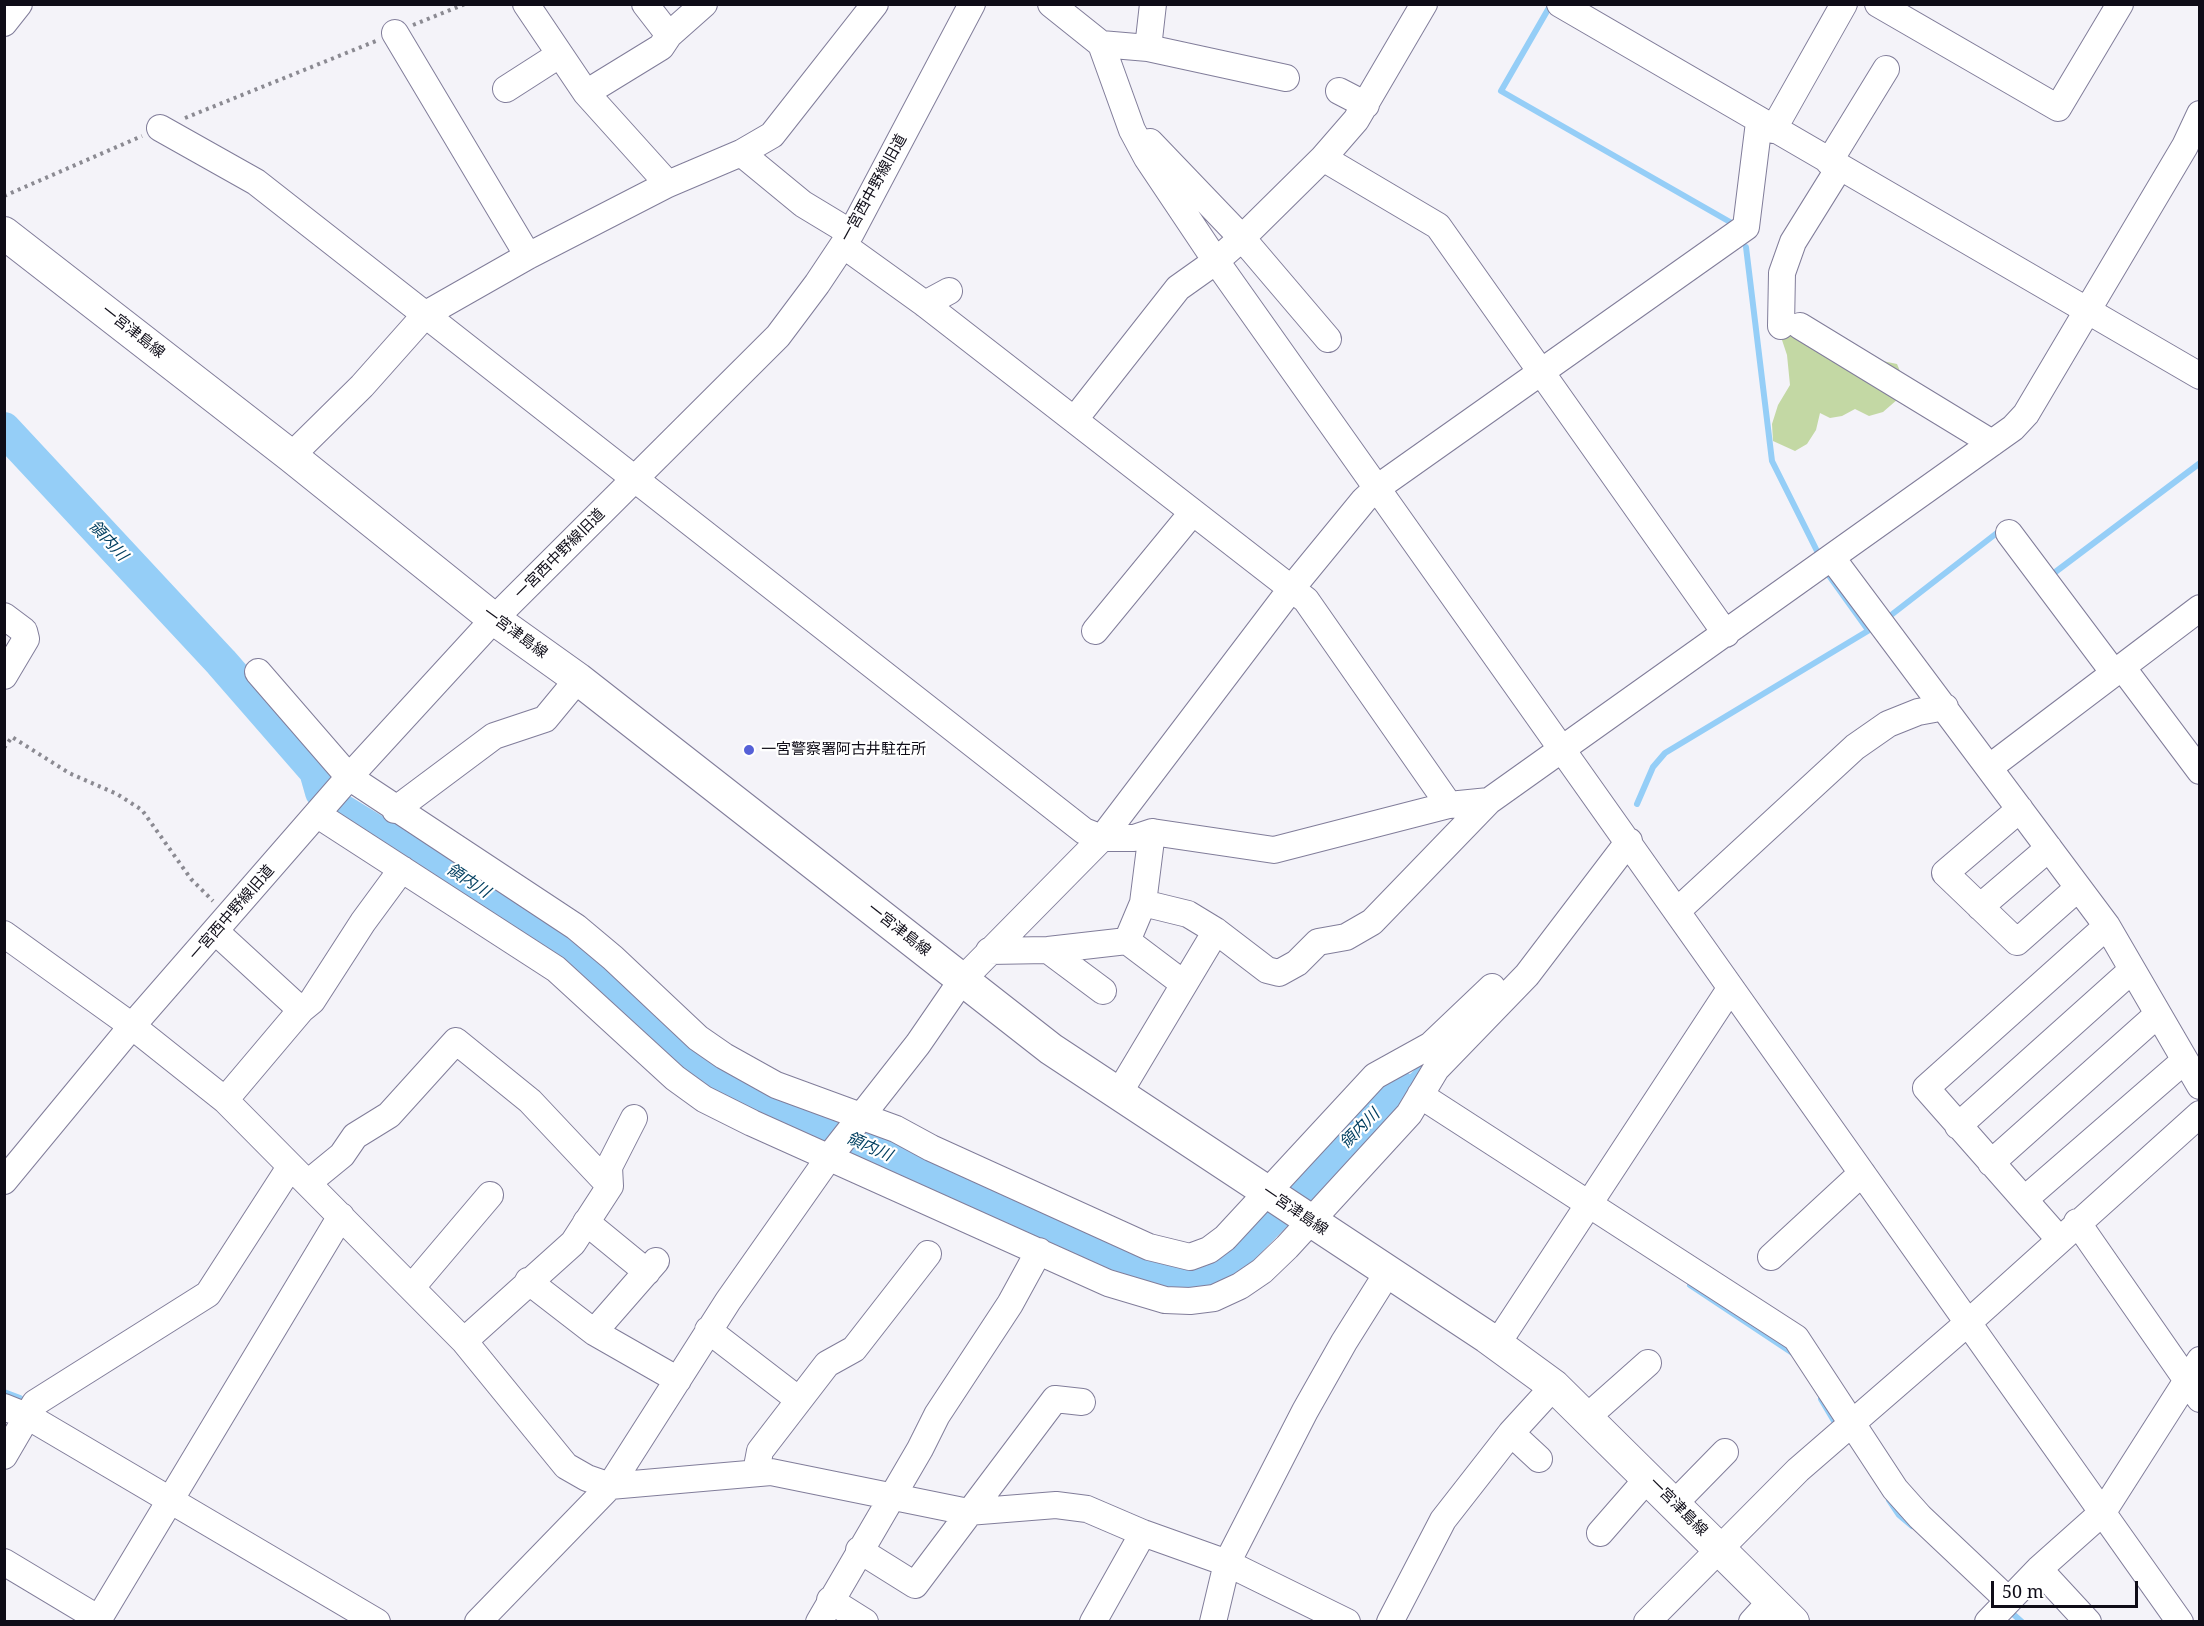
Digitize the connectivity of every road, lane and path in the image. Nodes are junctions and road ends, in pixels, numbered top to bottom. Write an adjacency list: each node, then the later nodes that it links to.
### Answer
1 (20, 4): 15 (street)
2 (465, 4): 16 (path)
3 (526, 4): 20 (street)
4 (645, 4): 17 (street)
5 (704, 4): 17 (street)
6 (875, 4): 31 (street)
7 (972, 4): 38 (street, 一宮西中野線旧道)
8 (1051, 4): 18 (street)
9 (1153, 4): 19 (street)
10 (1424, 4): 26 (street)
11 (1560, 4): 28 (street)
12 (1844, 4): 28 (street)
13 (1878, 4): 14 (street)
14 (2120, 4)
15 (4, 23)
16 (395, 33): 29 (path); 39 (street)
17 (669, 35): 25 (street)
18 (1101, 44): 19 (street); 30 (street)
19 (1148, 48): 22 (street)
20 (559, 55): 23 (street); 25 (street)
21 (1886, 69): 33 (street)
22 (1286, 78)
23 (506, 89)
24 (1340, 91): 26 (street)
25 (586, 93): 34 (street)
26 (1366, 105): 32 (street)
27 (2199, 114): 43 (street)
28 (1766, 126): 33 (street); 46 (street)
29 (160, 129): 35 (path); 44 (street)
30 (1132, 130): 37 (street); 40 (street)
31 (741, 153): 34 (street); 38 (street)
32 (1323, 158): 37 (street); 46 (street)
33 (1834, 165): 43 (street); 49 (street)
34 (668, 184): 39 (street)
35 (4, 196)
36 (4, 233): 50 (main road, 一宮津島線)
37 (1242, 238): 40 (street); 45 (street)
38 (847, 239): 42 (street); 51 (street, 一宮西中野線旧道)
39 (528, 256): 44 (street)
40 (1216, 261): 48 (street); 52 (street)
41 (948, 291): 42 (street)
42 (925, 304): 48 (street)
43 (2087, 310): 47 (street); 49 (street)
44 (426, 314): 50 (street); 51 (street)
45 (1328, 339)
46 (1541, 371): 52 (street); 61 (street)
47 (2199, 376)
48 (1075, 419): 53 (street)
49 (1992, 443): 55 (street)
50 (291, 456): 59 (main road, 一宮津島線)
51 (634, 481): 59 (street, 一宮西中野線旧道); 78 (street)
52 (1377, 488): 56 (street); 68 (street)
53 (1192, 513): 56 (street); 60 (street)
54 (2009, 533): 62 (street)
55 (1832, 558): 61 (street); 66 (street)
56 (1291, 590): 73 (street); 78 (street)
57 (2199, 608): 62 (street)
58 (4, 616): 64 (street)
59 (494, 619): 65 (main road, 一宮津島線); 71 (street, 一宮西中野線旧道)
60 (1095, 632)
61 (1726, 633): 68 (street)
62 (2118, 670): 69 (street); 70 (street)
63 (258, 672): 71 (street)
64 (4, 676)
65 (578, 679): 75 (street); 94 (main road, 一宮津島線)
66 (1945, 707): 69 (street); 85 (street)
67 (4, 748): 86 (path)
68 (1562, 748): 72 (street); 79 (street)
69 (1990, 767): 74 (street)
70 (2199, 771)
71 (349, 777): 75 (street); 76 (street, 一宮西中野線旧道)
72 (1489, 801): 73 (street); 88 (street)
73 (1449, 804): 77 (street)
74 (2020, 809): 80 (street); 84 (street)
75 (395, 810): 108 (street)
76 (318, 815): 81 (street); 86 (street, 一宮西中野線旧道)
77 (1152, 831): 78 (street); 83 (street)
78 (1102, 838): 92 (street)
79 (1629, 841): 85 (street); 106 (street)
80 (2049, 848): 82 (street); 84 (street)
81 (402, 869): 99 (street); 111 (street)
82 (2078, 888): 84 (street); 87 (street)
83 (1143, 903): 88 (street); 90 (street)
84 (1980, 907)
85 (1677, 911): 97 (street)
86 (222, 924): 99 (street); 101 (street, 一宮西中野線旧道)
87 (2107, 926): 93 (street); 110 (street)
88 (1216, 931): 95 (street)
89 (4, 934): 101 (street)
90 (1127, 941): 91 (street); 95 (street)
91 (1048, 950): 92 (street); 98 (street)
92 (988, 951): 94 (street)
93 (2132, 970): 100 (street); 110 (street)
94 (962, 980): 104 (main road, 一宮津島線); 108 (street)
95 (1184, 984): 104 (street)
96 (1492, 987): 117 (street)
97 (1730, 989): 113 (street); 120 (street)
98 (1103, 991)
99 (301, 1010): 105 (street)
100 (2157, 1015): 102 (street); 112 (street)
101 (132, 1026): 105 (street); 115 (street, 一宮西中野線旧道)
102 (2184, 1061): 103 (street); 119 (street)
103 (2199, 1086)
104 (1119, 1093): 117 (main road, 一宮津島線)
105 (225, 1100): 114 (street)
106 (1417, 1101): 120 (street); 122 (street)
107 (2199, 1114): 124 (street)
108 (861, 1117): 111 (street); 117 (street)
109 (634, 1118): 116 (street)
110 (1958, 1126): 112 (street)
111 (830, 1156): 126 (street); 133 (street)
112 (1991, 1163): 119 (street)
113 (1862, 1173): 128 (street); 132 (street)
114 (299, 1174): 116 (street); 121 (street); 144 (street)
115 (4, 1181)
116 (610, 1186): 123 (street)
117 (1268, 1192): 122 (main road, 一宮津島線)
118 (490, 1195): 131 (street)
119 (2025, 1199): 125 (street)
120 (1586, 1211): 136 (street); 146 (street)
121 (341, 1216): 131 (street); 155 (street)
122 (1310, 1221): 126 (street); 129 (main road, 一宮津島線)
123 (586, 1222): 130 (street); 134 (street)
124 (2078, 1222): 125 (street); 139 (street)
125 (2059, 1239): 132 (street)
126 (1039, 1251): 154 (street)
127 (928, 1254): 141 (street)
128 (1771, 1257)
129 (1388, 1272): 136 (main road, 一宮津島線); 164 (street)
130 (528, 1281): 134 (street); 135 (street)
131 (412, 1287): 135 (street)
132 (1970, 1321): 146 (street); 158 (street)
133 (708, 1330): 138 (street); 141 (street)
134 (594, 1332): 138 (street)
135 (464, 1341): 153 (street)
136 (1497, 1344): 140 (main road, 一宮津島線)
137 (1648, 1363): 145 (street)
138 (678, 1380): 153 (street)
139 (2195, 1380): 158 (street)
140 (1554, 1386): 145 (main road, 一宮津島線); 147 (street)
141 (799, 1400): 151 (street)
142 (1082, 1402): 157 (street)
143 (4, 1407): 144 (street)
144 (29, 1417): 149 (street); 155 (street)
145 (1586, 1418): 152 (main road, 一宮津島線)
146 (1851, 1424): 161 (street); 167 (street)
147 (1511, 1433): 150 (street); 176 (street)
148 (1725, 1452): 156 (street)
149 (4, 1456)
150 (1539, 1459)
151 (756, 1472): 153 (street); 154 (street)
152 (1648, 1478): 156 (main road, 一宮津島線); 160 (street)
153 (610, 1486): 171 (street)
154 (890, 1496): 157 (street); 162 (street)
155 (170, 1502): 169 (street); 170 (street)
156 (1675, 1503): 161 (main road, 一宮津島線)
157 (968, 1512): 159 (street); 162 (street)
158 (2103, 1512): 165 (street); 179 (street)
159 (1143, 1533): 164 (street); 173 (street)
160 (1600, 1533)
161 (1719, 1548): 168 (main road, 一宮津島線); 177 (street)
162 (859, 1551): 166 (street)
163 (4, 1562): 169 (street)
164 (1227, 1563): 174 (street); 175 (street)
165 (2038, 1569): 167 (street); 178 (street)
166 (824, 1610): 172 (street)
167 (2002, 1613)
168 (1772, 1614)
169 (98, 1620)
170 (377, 1622)
171 (478, 1622)
172 (865, 1622)
173 (1093, 1622)
174 (1214, 1622)
175 (1347, 1622)
176 (1390, 1622)
177 (1647, 1622)
178 (2088, 1622)
179 (2180, 1622)

